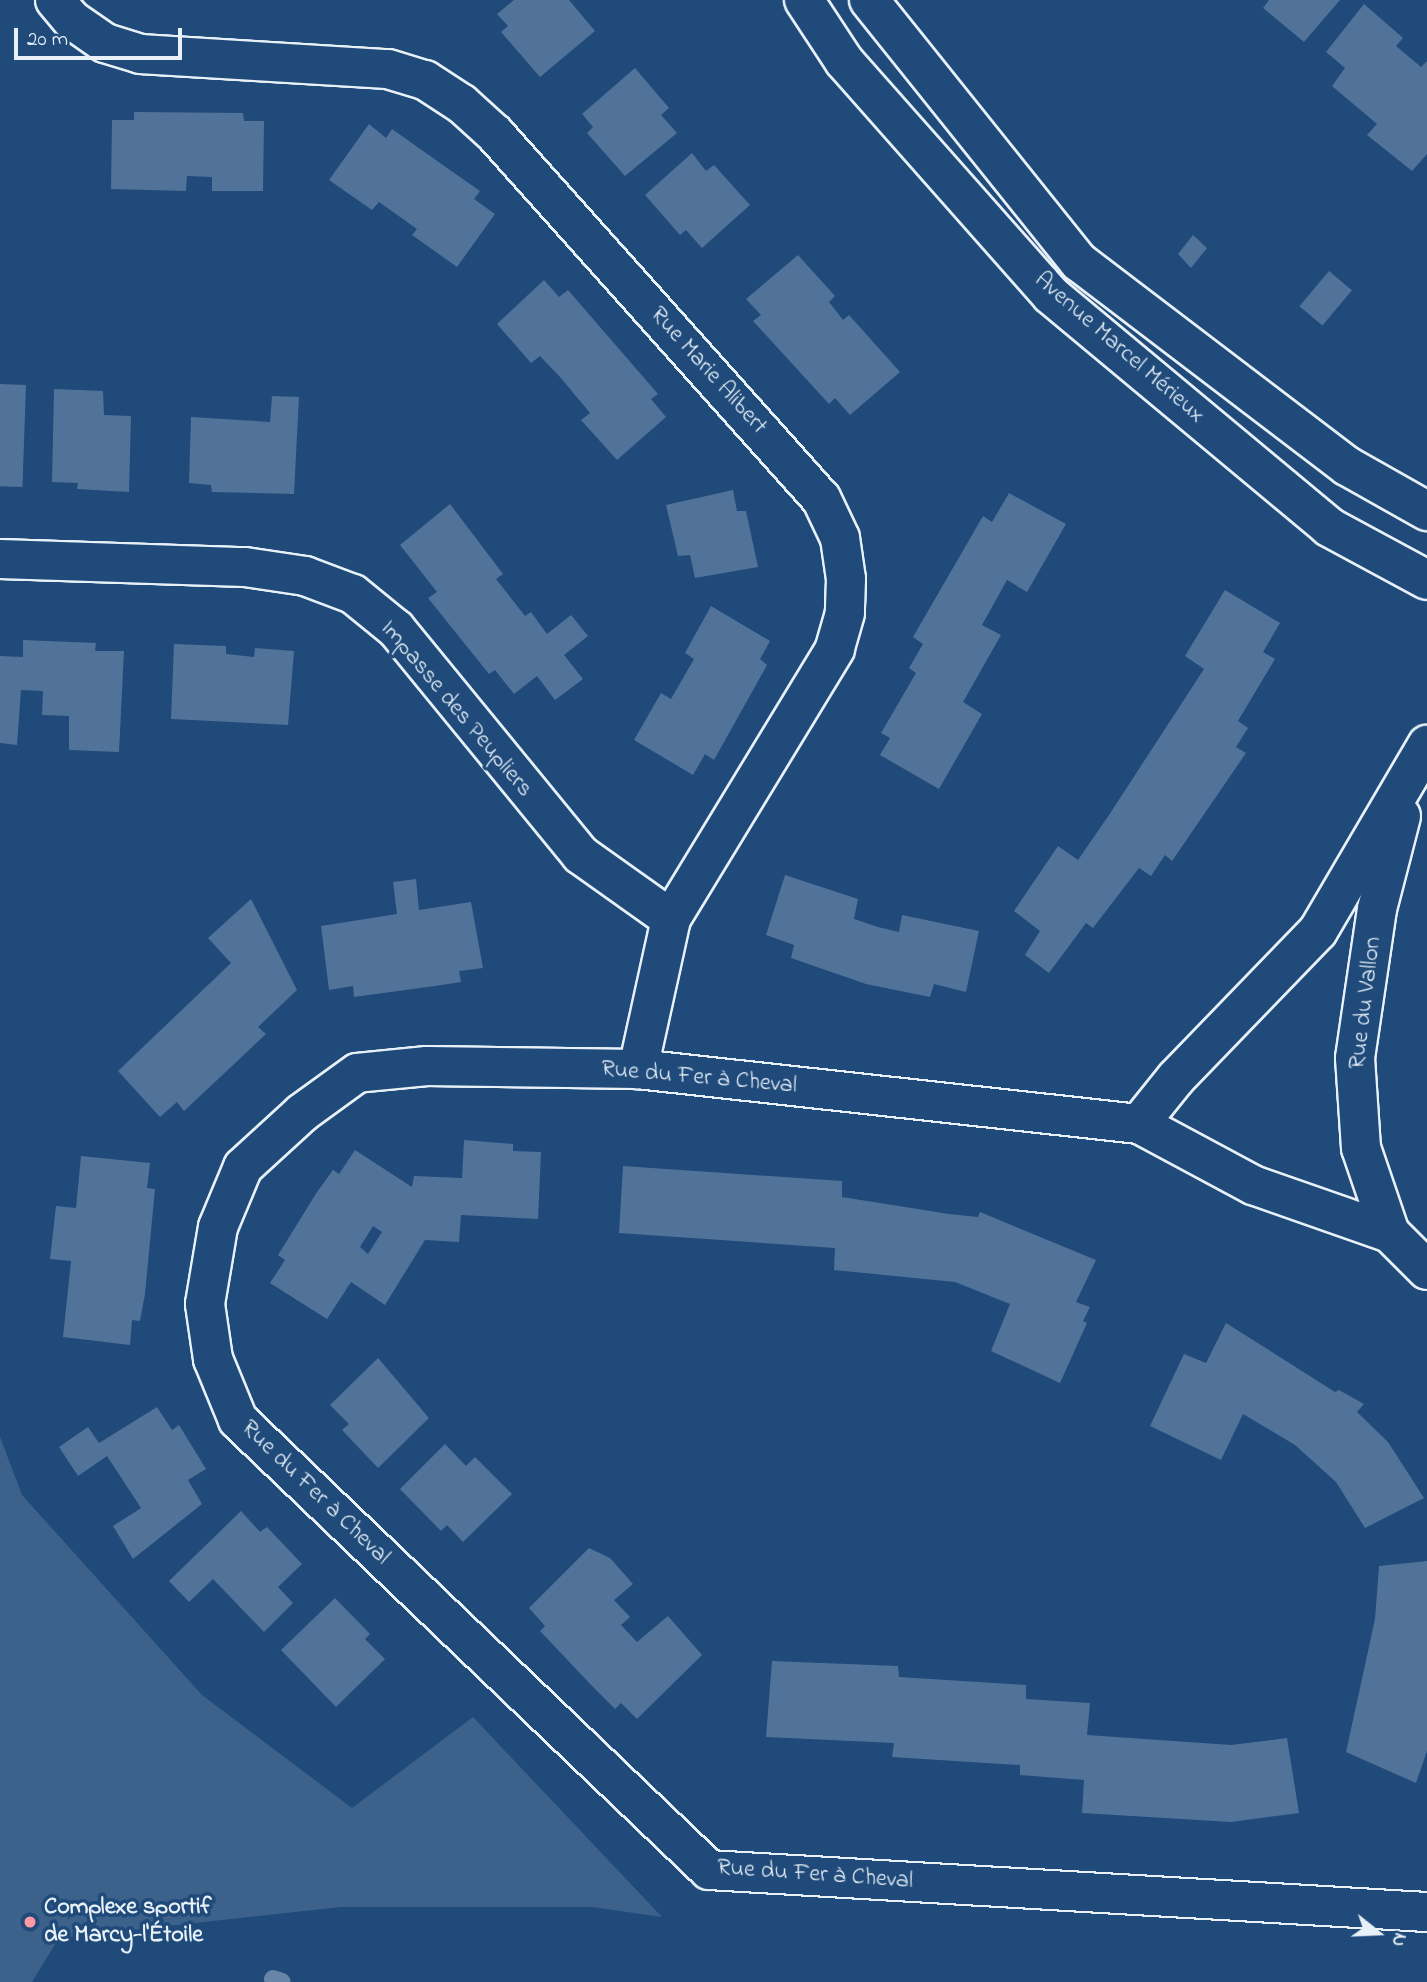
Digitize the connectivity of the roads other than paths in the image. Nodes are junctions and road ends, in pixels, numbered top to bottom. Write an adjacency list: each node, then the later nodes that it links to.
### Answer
1 (55, 0): 8 (street, Rue Marie Alibert)
2 (804, 0): 6 (street, Avenue Marcel Mérieux)
3 (869, 0): 4 (street, Avenue Marcel Mérieux)
4 (1427, 511)
5 (0, 559): 8 (street, Impasse des Peupliers)
6 (1427, 580)
7 (1419, 759): 10 (street, Rue du Vallon); 12 (street, Rue du Vallon)
8 (671, 919): 9 (street, Rue Marie Alibert)
9 (638, 1069): 10 (street, Rue du Fer à Cheval); 14 (street, Rue du Fer à Cheval)
10 (1139, 1124): 11 (street, Rue du Fer à Cheval)
11 (1253, 1185): 12 (street, Rue du Vallon)
12 (1390, 1233): 13 (street, Rue du Vallon)
13 (1427, 1270)
14 (1427, 1912)

